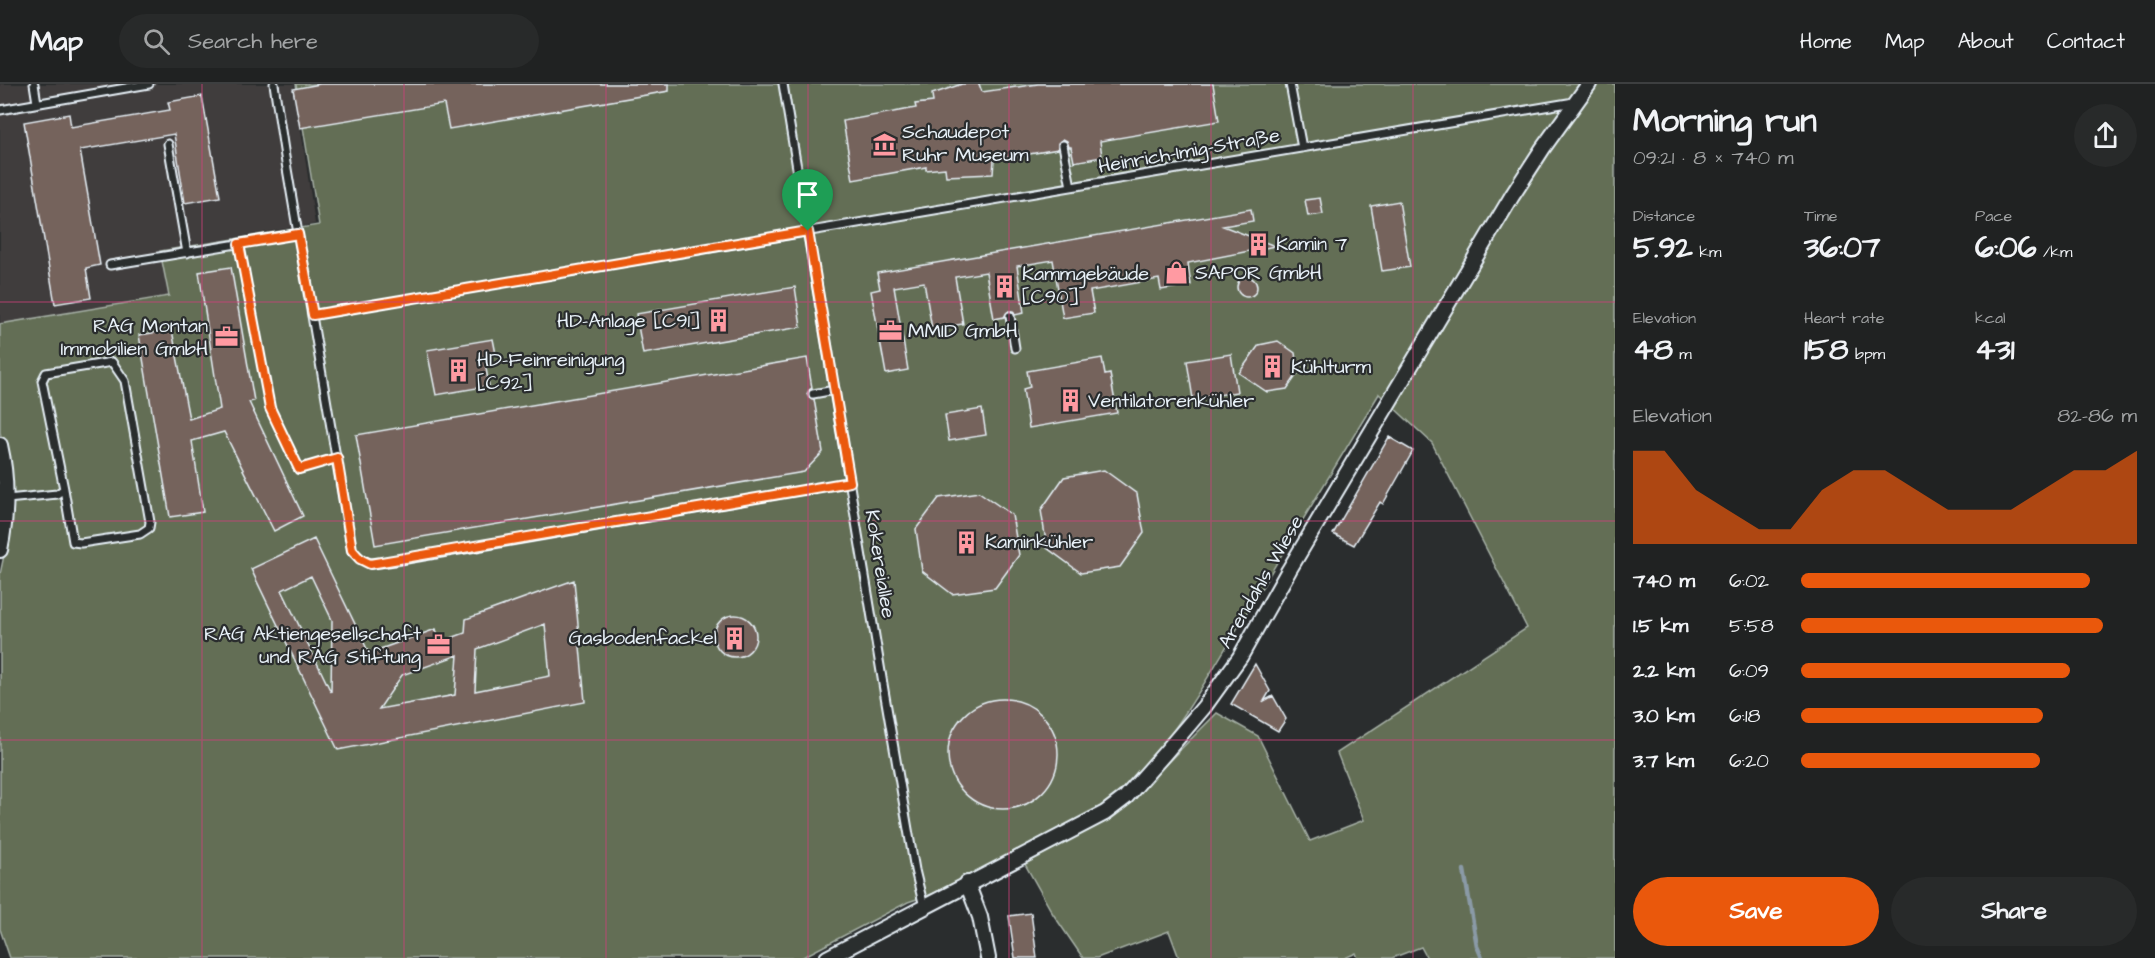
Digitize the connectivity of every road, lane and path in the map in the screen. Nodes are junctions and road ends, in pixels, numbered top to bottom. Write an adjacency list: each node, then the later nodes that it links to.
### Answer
1 (34, 84): 10 (lane)
2 (99, 84): 8 (lane)
3 (149, 84): 8 (lane)
4 (274, 84): 17 (lane)
5 (783, 84): 16 (lane, Kokereiallee)
6 (1290, 84): 14 (lane)
7 (1589, 84): 9 (street, Arendahls Wiese)
8 (101, 92): 10 (lane)
9 (1575, 102): 14 (lane, Heinrich-Imig-Straße); 32 (street, Arendahls Wiese)
10 (37, 103): 11 (lane)
11 (0, 110)
12 (168, 144): 19 (lane)
13 (1064, 145): 15 (lane)
14 (1302, 148): 15 (lane, Heinrich-Imig-Straße)
15 (1071, 188): 16 (lane, Heinrich-Imig-Straße)
16 (808, 231): 21 (lane, Heinrich-Imig-Straße); 24 (lane, Kokereiallee)
17 (298, 234): 18 (lane); 21 (lane)
18 (239, 244): 19 (lane); 27 (lane)
19 (187, 254): 20 (lane)
20 (110, 265)
21 (313, 315): 27 (lane)
22 (1010, 316): 23 (lane)
23 (1015, 348)
24 (836, 390): 25 (lane); 28 (lane, Kokereiallee)
25 (813, 394)
26 (0, 445): 30 (street)
27 (337, 458): 28 (lane)
28 (850, 482): 33 (lane, Kokereiallee)
29 (64, 489): 29 (lane); 30 (lane)
30 (7, 499): 31 (street)
31 (1, 542)
32 (967, 884): 33 (street, Arendahls Wiese); 36 (street)
33 (924, 907): 34 (street, Arendahls Wiese)
34 (845, 954): 35 (street, Arendahls Wiese)
35 (827, 958)
36 (988, 958)

